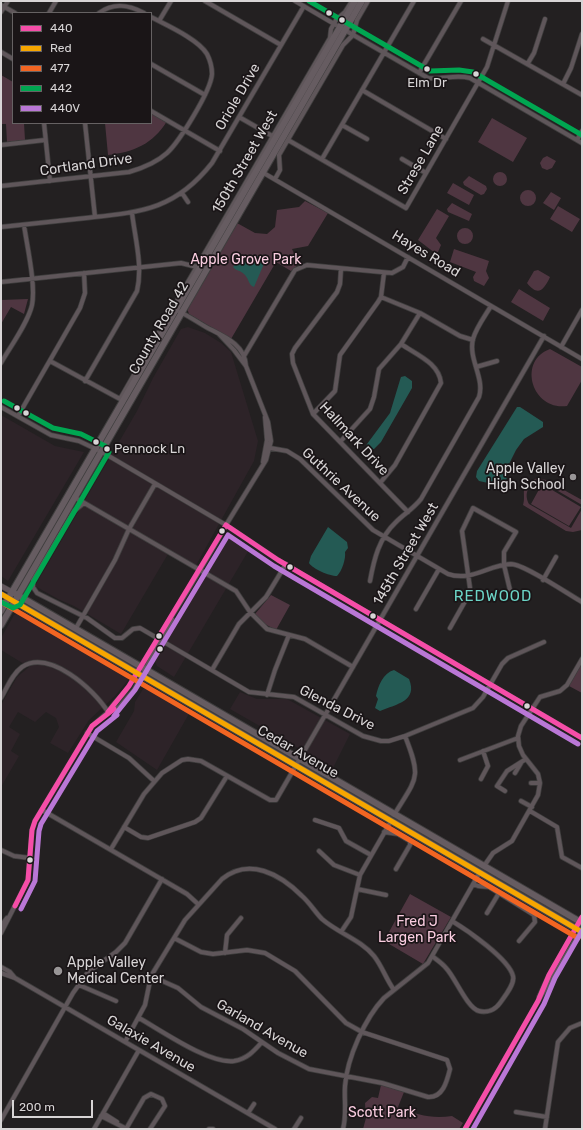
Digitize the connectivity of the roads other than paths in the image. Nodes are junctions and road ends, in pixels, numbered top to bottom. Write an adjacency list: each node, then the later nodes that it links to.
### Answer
1 (8, 1): 13 (street)
2 (56, 1): 17 (street)
3 (171, 1): 22 (street)
4 (205, 1): 28 (street)
5 (295, 1): 14 (street)
6 (352, 1): 23 (street)
7 (355, 1): 23 (highway, County Road 42)
8 (362, 1): 23 (highway, County Road 42)
9 (368, 1): 25 (street, 150th Street West)
10 (414, 1): 30 (street)
11 (461, 1): 34 (street)
12 (508, 1): 27 (street, Strese Lane)
13 (3, 6): 15 (street); 16 (street)
14 (304, 6): 23 (street); 28 (street, Oriole Drive)
15 (1, 12)
16 (13, 12)
17 (50, 12)
18 (101, 12): 19 (street)
19 (142, 12)
20 (152, 18): 22 (street, Cortland Drive)
21 (545, 19): 32 (street)
22 (159, 21): 38 (street, Cortland Drive)
23 (340, 27): 25 (street); 47 (highway, County Road 42); 58 (highway, County Road 42)
24 (582, 34): 36 (street)
25 (353, 35): 30 (street); 51 (street, 150th Street West)
26 (483, 39): 27 (street)
27 (494, 44): 32 (street); 35 (street, Strese Lane)
28 (281, 45): 41 (street, Oriole Drive)
29 (1, 52): 31 (street)
30 (384, 53): 34 (street); 37 (street)
31 (12, 58)
32 (528, 63): 36 (street)
33 (152, 65): 38 (street)
34 (419, 73): 35 (street)
35 (479, 83): 48 (street, Strese Lane); 52 (street)
36 (563, 84): 39 (street)
37 (362, 90): 44 (street); 48 (street)
38 (205, 95): 45 (street, Cortland Drive)
39 (582, 95)
40 (152, 112): 45 (street)
41 (239, 117): 47 (street); 55 (street, Oriole Drive)
42 (44, 124): 50 (street)
43 (85, 124): 60 (street)
44 (342, 124): 49 (street); 56 (street)
45 (184, 130): 55 (street); 60 (street, Cortland Drive)
46 (582, 131): 52 (street)
47 (274, 137): 58 (highway, County Road 42); 72 (street, 150th Street West)
48 (446, 138): 59 (street, Strese Lane)
49 (367, 139)
50 (45, 140): 54 (street); 62 (street)
51 (288, 140): 56 (street, Strese Lane); 61 (street, 150th Street West)
52 (577, 140): 53 (street)
53 (582, 143)
54 (1, 145)
55 (220, 151): 64 (street, Oriole Drive)
56 (322, 159): 59 (street, Strese Lane)
57 (402, 159): 59 (street)
58 (260, 171): 61 (street, Hayes Road); 81 (highway, County Road 42)
59 (426, 173)
60 (90, 176): 62 (street, Cortland Drive); 67 (street)
61 (275, 179): 70 (street, Hayes Road)
62 (50, 181): 63 (street, Cortland Drive)
63 (1, 186)
64 (182, 193): 65 (street); 66 (street, Oriole Drive)
65 (188, 202)
66 (132, 213): 67 (street, Oriole Drive); 71 (street)
67 (94, 217): 68 (street, Oriole Drive)
68 (24, 225): 69 (street, Oriole Drive); 76 (street)
69 (1, 227)
70 (408, 256): 75 (street); 79 (street, Hayes Road)
71 (138, 267): 72 (street); 74 (street); 97 (street)
72 (197, 267): 81 (street, 150th Street West)
73 (341, 269): 75 (street); 88 (street); 99 (street, Hallmark Drive)
74 (84, 273): 76 (street); 93 (street)
75 (384, 273): 78 (street)
76 (31, 279): 77 (street); 95 (street)
77 (1, 282)
78 (381, 297): 82 (street); 99 (street)
79 (491, 306): 85 (street, Hayes Road); 86 (street)
80 (582, 310): 89 (street)
81 (179, 312): 84 (street); 104 (highway, County Road 42)
82 (420, 313): 86 (street); 87 (street)
83 (158, 333): 97 (street)
84 (218, 334): 90 (street); 91 (street)
85 (544, 336): 89 (street, Hayes Road); 114 (street, 145th Street West)
86 (473, 340): 96 (street)
87 (401, 344): 102 (street); 106 (street)
88 (249, 345): 90 (street); 91 (street)
89 (561, 347): 92 (street, Hayes Road)
90 (238, 348): 91 (street)
91 (241, 354): 101 (street)
92 (582, 359)
93 (50, 360): 97 (street); 100 (street)
94 (497, 361): 96 (street)
95 (1, 363)
96 (476, 366): 110 (street)
97 (85, 381)
98 (1, 407): 100 (street)
99 (312, 414): 102 (street, Hallmark Drive)
100 (18, 416): 104 (street)
101 (265, 417): 103 (street); 105 (street)
102 (340, 442): 106 (street, Hallmark Drive)
103 (270, 448): 105 (street); 113 (street, Guthrie Avenue)
104 (99, 451): 107 (street); 108 (highway, County Road 42); 126 (highway, County Road 42)
105 (263, 462): 111 (street)
106 (380, 483): 110 (street, Hallmark Drive)
107 (155, 484): 111 (street); 112 (street)
108 (74, 497): 109 (street); 126 (highway, County Road 42)
109 (84, 502): 112 (street); 132 (street)
110 (408, 512): 113 (street)
111 (226, 525): 116 (street); 119 (street)
112 (129, 529): 119 (street); 132 (street)
113 (385, 537): 114 (street, Guthrie Avenue); 122 (street)
114 (417, 556): 118 (street, Guthrie Avenue); 134 (street, 145th Street West)
115 (556, 557): 121 (street)
116 (286, 564): 131 (street); 134 (street)
117 (504, 565): 120 (street, Guthrie Avenue); 120 (street); 121 (street, Guthrie Avenue); 124 (street)
118 (439, 569): 120 (street, Guthrie Avenue); 129 (street)
119 (200, 570): 131 (street); 133 (street)
120 (468, 576): 137 (street)
121 (543, 580): 128 (street, Guthrie Avenue)
122 (370, 581)
123 (1, 586): 126 (main road, Cedar Avenue)
124 (510, 590)
125 (1, 594): 127 (main road, Cedar Avenue)
126 (15, 594): 127 (highway, County Road 42); 136 (highway, Cedar Avenue)
127 (11, 600): 130 (highway, County Road 42); 135 (highway, County Road 42); 144 (highway, Cedar Avenue)
128 (582, 602)
129 (416, 609)
130 (1, 611)
131 (250, 612): 138 (street); 145 (street)
132 (85, 617): 136 (street); 139 (street, Glenda Drive)
133 (173, 617): 139 (street); 140 (street)
134 (380, 620): 143 (street, 145th Street West); 146 (street)
135 (1, 625)
136 (76, 628): 144 (highway, Cedar Avenue)
137 (450, 628)
138 (289, 635): 143 (street); 147 (street)
139 (157, 639): 140 (street, Glenda Drive); 144 (street)
140 (161, 642): 144 (street); 145 (street, Glenda Drive)
141 (544, 642): 146 (street, Glenda Drive)
142 (582, 659): 149 (street)
143 (353, 667): 151 (street, 145th Street West)
144 (142, 670): 150 (street); 157 (highway, Cedar Avenue); 161 (highway, Cedar Avenue)
145 (212, 670): 147 (street, Glenda Drive)
146 (490, 684): 149 (street); 153 (street, Glenda Drive)
147 (267, 695): 151 (street, Glenda Drive)
148 (1, 698): 150 (street)
149 (531, 708): 154 (street); 155 (street)
150 (108, 712): 152 (street)
151 (326, 714): 153 (street, Glenda Drive); 157 (street, 145th Street West)
152 (87, 732): 165 (street); 171 (street)
153 (405, 736): 172 (street)
154 (518, 738): 156 (street); 158 (street)
155 (582, 738)
156 (483, 751): 159 (street); 164 (street)
157 (300, 759): 161 (street, 145th Street West); 172 (highway, Cedar Avenue)
158 (526, 759): 160 (street); 167 (street)
159 (460, 760)
160 (522, 762): 162 (street); 168 (street)
161 (297, 765): 163 (street, 145th Street West); 174 (highway, Cedar Avenue)
162 (515, 773)
163 (227, 776): 165 (street); 175 (street)
164 (481, 778)
165 (154, 781): 175 (street)
166 (531, 783): 167 (street)
167 (540, 783): 170 (street)
168 (505, 791)
169 (521, 801): 170 (street)
170 (531, 809): 183 (street); 184 (street)
171 (42, 810): 177 (street); 182 (street)
172 (394, 815): 183 (highway, Cedar Avenue)
173 (315, 820): 181 (street)
174 (391, 821): 176 (street); 180 (highway, Cedar Avenue)
175 (124, 827): 177 (street)
176 (384, 832): 181 (street); 185 (street)
177 (111, 849): 188 (street)
178 (1, 850): 182 (street)
179 (319, 851): 187 (street)
180 (447, 853): 183 (highway); 186 (highway, Cedar Avenue)
181 (371, 854): 187 (street)
182 (30, 858): 195 (street)
183 (484, 866): 189 (highway, Cedar Avenue)
184 (582, 868)
185 (396, 869)
186 (480, 872): 189 (highway); 190 (street); 201 (highway, Cedar Avenue)
187 (360, 875): 191 (street)
188 (162, 879): 194 (street); 212 (street)
189 (510, 881): 199 (highway, Cedar Avenue)
190 (474, 884): 192 (street); 198 (street)
191 (357, 889): 193 (street); 202 (street)
192 (499, 893): 196 (street); 205 (street)
193 (386, 895)
194 (198, 904): 202 (street); 204 (street)
195 (15, 906): 200 (street); 203 (street)
196 (487, 913)
197 (241, 918): 206 (street)
198 (452, 921): 207 (street); 207 (street)
199 (581, 921): 201 (street)
200 (1, 926)
201 (580, 930): 238 (street)
202 (342, 932): 213 (street)
203 (1, 933)
204 (174, 938): 206 (street); 210 (street)
205 (519, 941)
206 (225, 953): 218 (street)
207 (432, 956): 213 (street)
208 (1, 967): 211 (street, Galaxie Avenue)
209 (1, 973): 211 (street, Galaxie Avenue)
210 (151, 976): 216 (street); 220 (street, Garland Avenue)
211 (15, 978): 215 (street, Galaxie Avenue)
212 (79, 985): 214 (street); 215 (street)
213 (394, 990): 218 (street)
214 (116, 1001)
215 (66, 1008): 219 (street, Galaxie Avenue); 229 (street)
216 (139, 1018): 219 (street); 220 (street)
217 (582, 1023): 227 (street)
218 (362, 1032): 222 (street); 222 (street, Garland Avenue)
219 (125, 1042): 221 (street, Galaxie Avenue)
220 (262, 1042): 222 (street, Garland Avenue)
221 (140, 1050): 225 (street, Galaxie Avenue); 226 (street)
222 (346, 1076): 237 (street)
223 (254, 1104): 225 (street)
224 (516, 1112): 227 (street)
225 (248, 1113): 235 (street, Galaxie Avenue)
226 (102, 1115): 230 (street); 231 (street)
227 (547, 1116): 239 (street)
228 (301, 1118): 236 (street)
229 (1, 1120)
230 (94, 1129)
231 (126, 1129): 232 (street)
232 (150, 1129)
233 (210, 1129): 234 (street)
234 (213, 1129)
235 (275, 1129)
236 (294, 1129)
237 (343, 1129)
238 (465, 1129)
239 (545, 1129)

